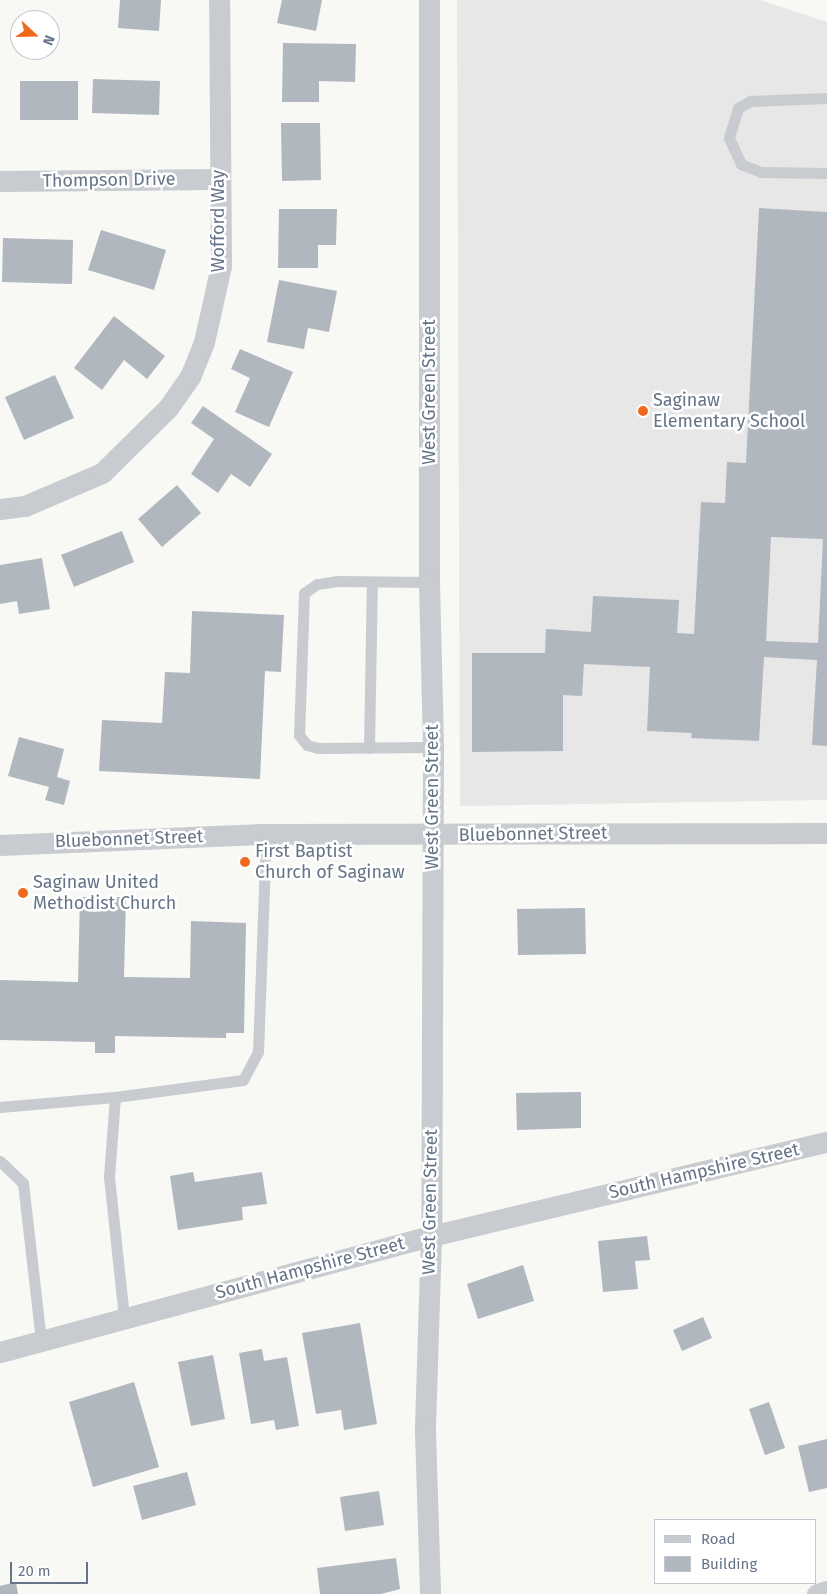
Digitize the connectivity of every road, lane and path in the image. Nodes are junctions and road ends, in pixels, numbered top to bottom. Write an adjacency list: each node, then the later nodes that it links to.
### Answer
1 (219, 0): 5 (street, Wofford Way)
2 (429, 0): 9 (street, West Green Street)
3 (827, 98): 4 (lane)
4 (827, 173)
5 (218, 180): 6 (street, Thompson Drive); 7 (street, Wofford Way)
6 (0, 181)
7 (0, 509)
8 (372, 582): 9 (lane); 11 (lane); 11 (lane)
9 (429, 582): 10 (street, West Green Street)
10 (433, 747): 11 (lane); 14 (street, West Green Street)
11 (369, 748)
12 (827, 833): 14 (street, Bluebonnet Street)
13 (266, 834): 14 (street, Bluebonnet Street); 15 (street, Bluebonnet Street); 16 (lane)
14 (432, 835): 20 (street, West Green Street)
15 (0, 845)
16 (115, 1096): 17 (lane); 21 (lane)
17 (0, 1108)
18 (827, 1142): 20 (street, South Hampshire Street)
19 (0, 1161): 22 (lane)
20 (431, 1236): 21 (street, South Hampshire Street); 24 (street, West Green Street)
21 (124, 1317): 22 (street, South Hampshire Street)
22 (41, 1341): 23 (street, South Hampshire Street)
23 (0, 1352)
24 (430, 1594)

